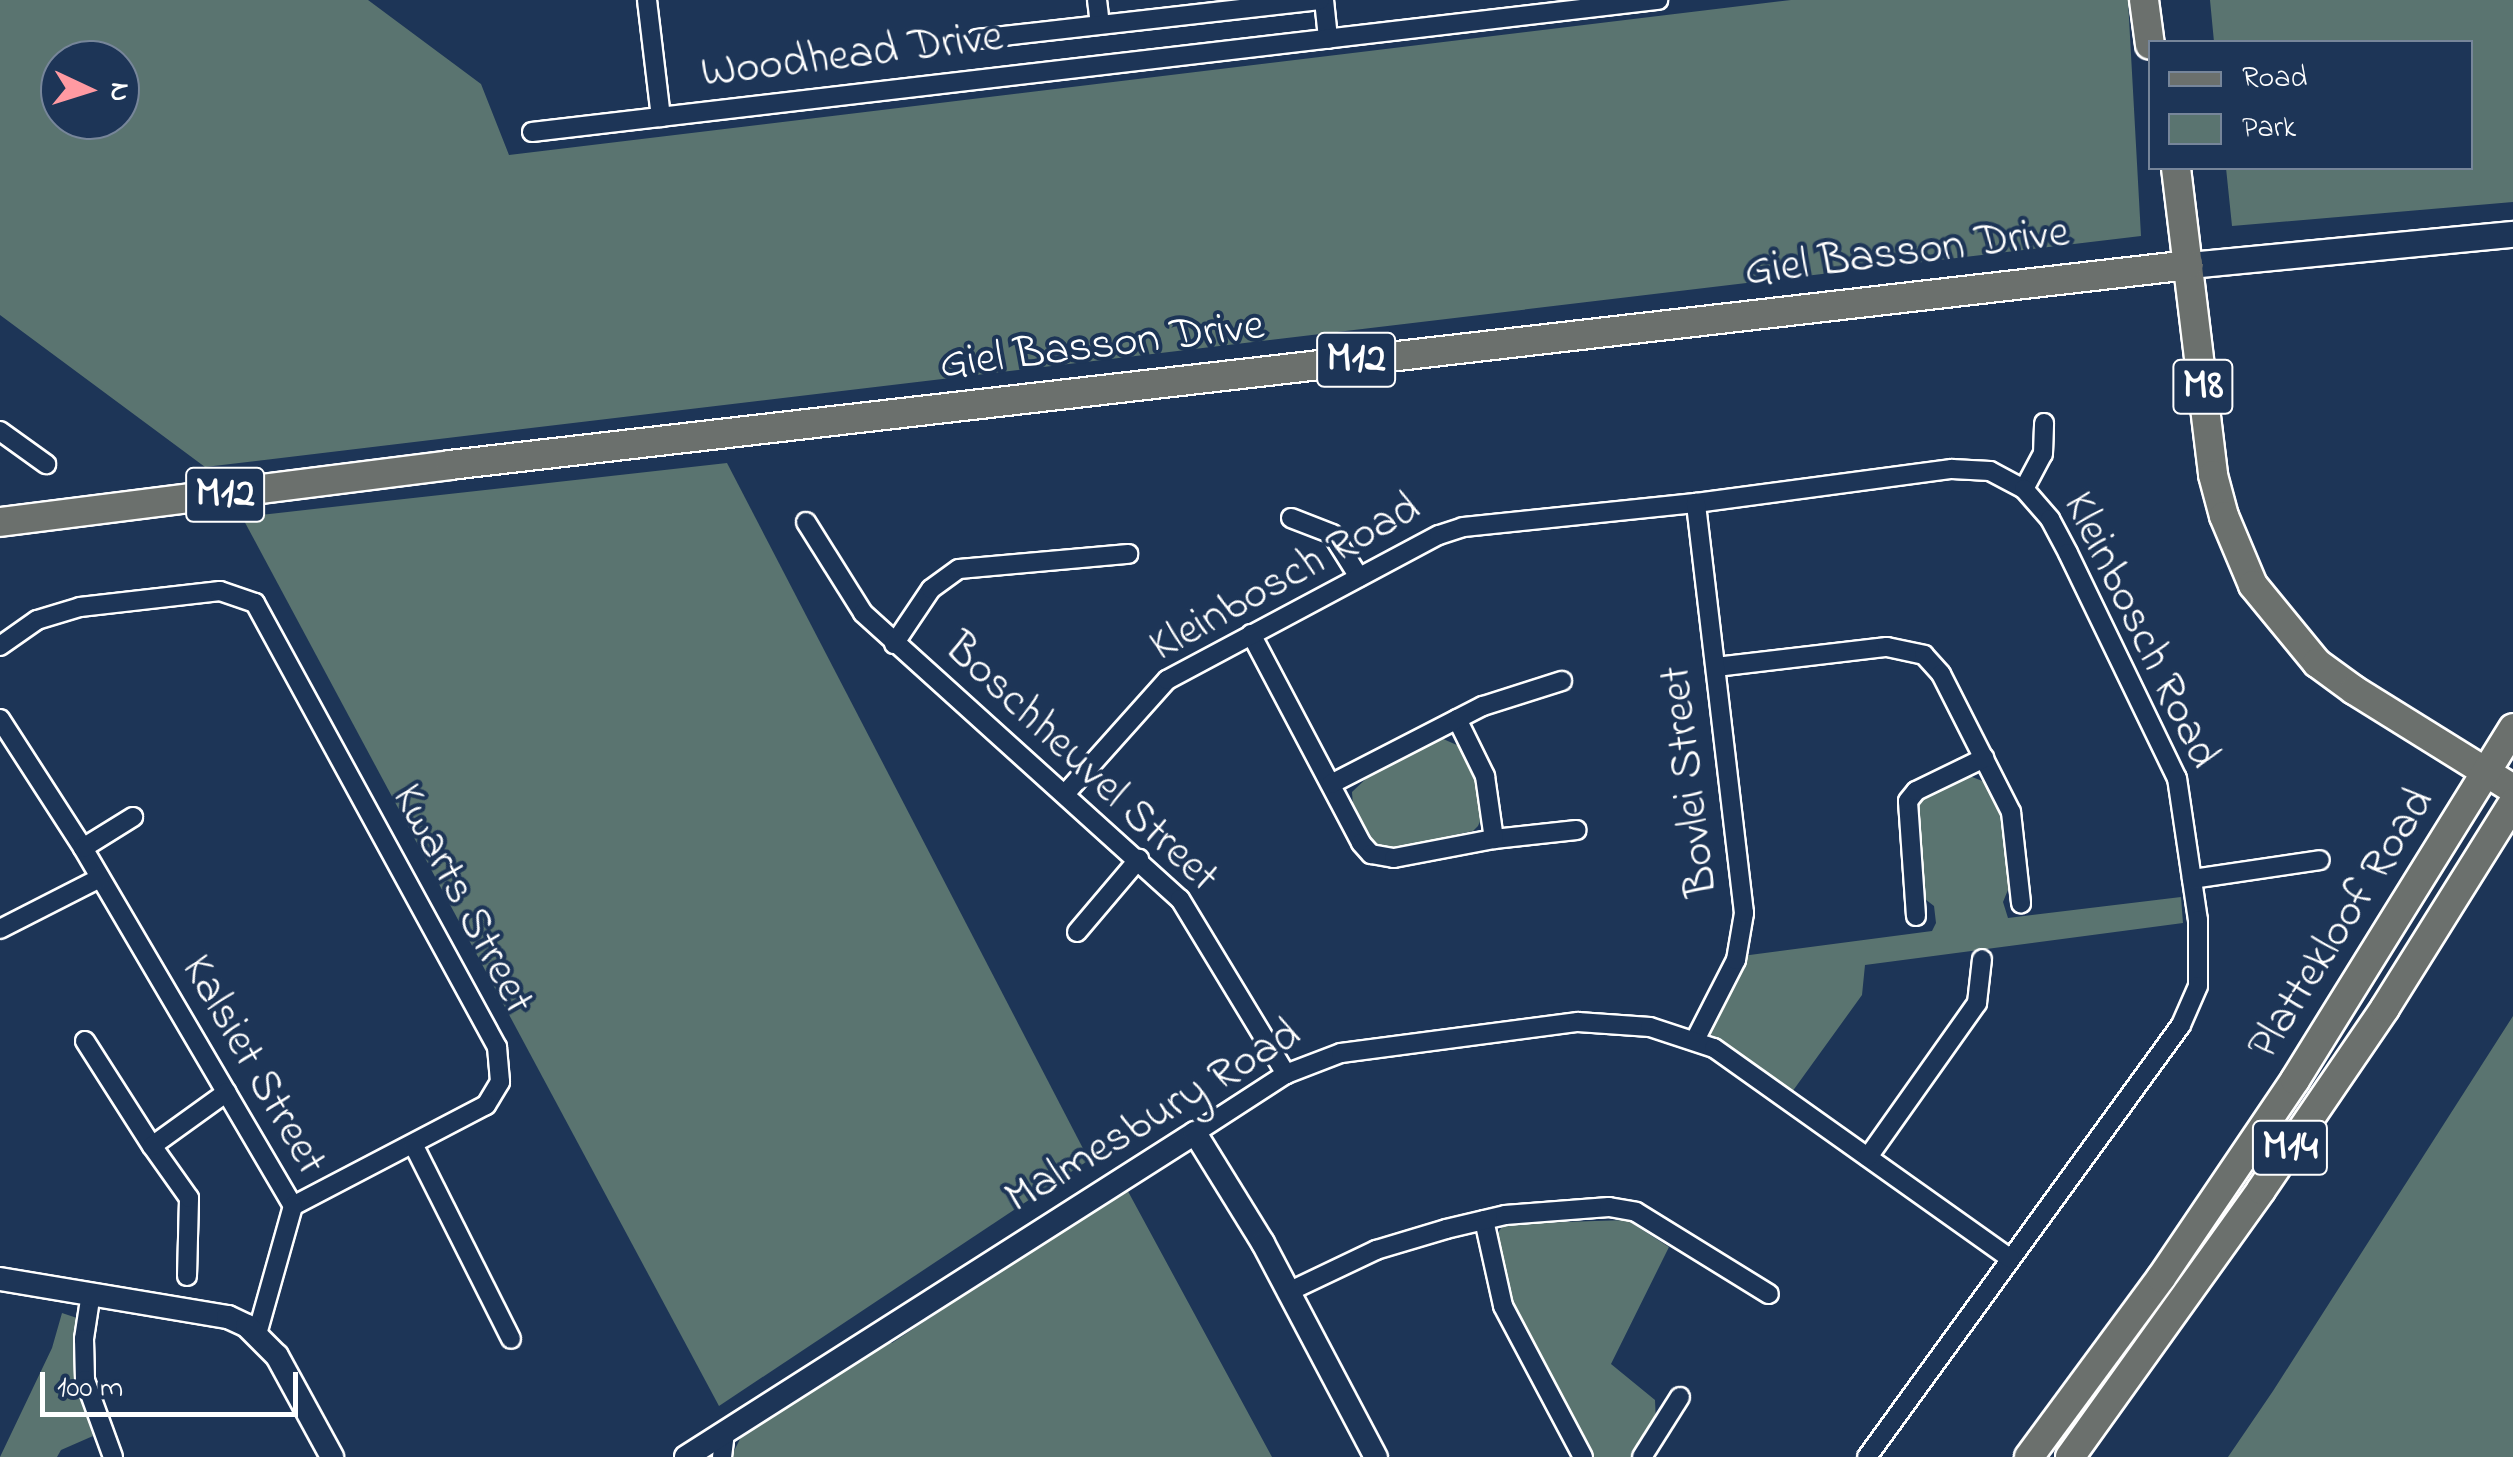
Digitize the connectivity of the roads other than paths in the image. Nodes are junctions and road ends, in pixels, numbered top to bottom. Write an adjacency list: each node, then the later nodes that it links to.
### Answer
1 (647, 0): 12 (street)
2 (1098, 0): 7 (street)
3 (1322, 0): 7 (street); 9 (street)
4 (1657, 0): 9 (street, Woodhead Drive)
5 (2144, 0): 10 (main road)
6 (2161, 0): 11 (main road)
7 (1100, 22): 8 (street)
8 (977, 39)
9 (1328, 39): 12 (street, Woodhead Drive)
10 (2149, 40)
11 (2165, 40)
12 (661, 117): 13 (street, Woodhead Drive)
13 (532, 132)
14 (2176, 170): 16 (main road, M8)
15 (2513, 234): 16 (main road, Giel Basson Drive / M12)
16 (2189, 265): 23 (main road, Giel Basson Drive / M12); 36 (main road, M8)
17 (2044, 424): 20 (street)
18 (0, 431): 19 (street)
19 (46, 464)
20 (2024, 489): 21 (street, Kleinbosch Road); 48 (street, Kleinbosch Road)
21 (1696, 504): 26 (street, Kleinbosch Road); 30 (street, Bovlei Street)
22 (1290, 518): 26 (street)
23 (0, 522)
24 (806, 522): 28 (street, Boschheuvel Street)
25 (1128, 554): 28 (street)
26 (1359, 577): 27 (street, Kleinbosch Road)
27 (1251, 634): 37 (street); 39 (street, Kleinbosch Road)
28 (894, 644): 39 (street, Boschheuvel Street)
29 (0, 646): 59 (street, Kwarts Street)
30 (1716, 668): 35 (street); 55 (street, Bovlei Street)
31 (1562, 681): 33 (street)
32 (0, 718): 44 (street, Kalsiet Street)
33 (1457, 720): 37 (street); 43 (street)
34 (2513, 728): 36 (main road, Plattekloof Road / M14)
35 (1984, 758): 49 (street); 50 (street)
36 (2488, 773): 38 (main road, M8); 82 (main road, Plattekloof Road / M14)
37 (1331, 784): 43 (street)
38 (2513, 789)
39 (1066, 794): 45 (street, Boschheuvel Street)
40 (2513, 804): 83 (main road, Plattekloof Road / M14)
41 (133, 817): 44 (street)
42 (1577, 830): 43 (street)
43 (1494, 839)
44 (83, 848): 47 (street, Kalsiet Street)
45 (1139, 859): 52 (street); 56 (street, Boschheuvel Street)
46 (2320, 860): 48 (street)
47 (100, 878): 51 (street); 57 (street, Kalsiet Street)
48 (2192, 878): 64 (street, Kleinbosch Road)
49 (2021, 903)
50 (1916, 916)
51 (0, 929)
52 (1077, 932)
53 (1982, 959): 61 (street)
54 (86, 1040): 60 (street)
55 (1695, 1040): 56 (street, Malmesbury Road); 61 (street, Malmesbury Road)
56 (1286, 1074): 58 (street, Malmesbury Road)
57 (227, 1092): 60 (street); 62 (street, Kalsiet Street)
58 (1195, 1133): 67 (street); 73 (street, Malmesbury Road)
59 (412, 1144): 62 (street, Kwarts Street); 71 (street)
60 (152, 1146): 65 (street)
61 (1868, 1157): 64 (street, Malmesbury Road)
62 (292, 1206): 70 (street, Kalsiet Street)
63 (1484, 1220): 67 (street); 69 (street); 79 (street)
64 (2010, 1258): 81 (street, Kleinbosch Road)
65 (187, 1276)
66 (0, 1278): 68 (street)
67 (1288, 1292): 78 (street)
68 (91, 1293): 70 (street); 74 (street)
69 (1770, 1294)
70 (257, 1334): 75 (street)
71 (511, 1340)
72 (1680, 1398): 80 (street)
73 (725, 1433): 76 (street, Malmesbury Road); 77 (street)
74 (113, 1457)
75 (332, 1457)
76 (686, 1457)
77 (722, 1457)
78 (1376, 1457)
79 (1582, 1457)
80 (1642, 1457)
81 (1867, 1457)
82 (2029, 1457)
83 (2070, 1457)

